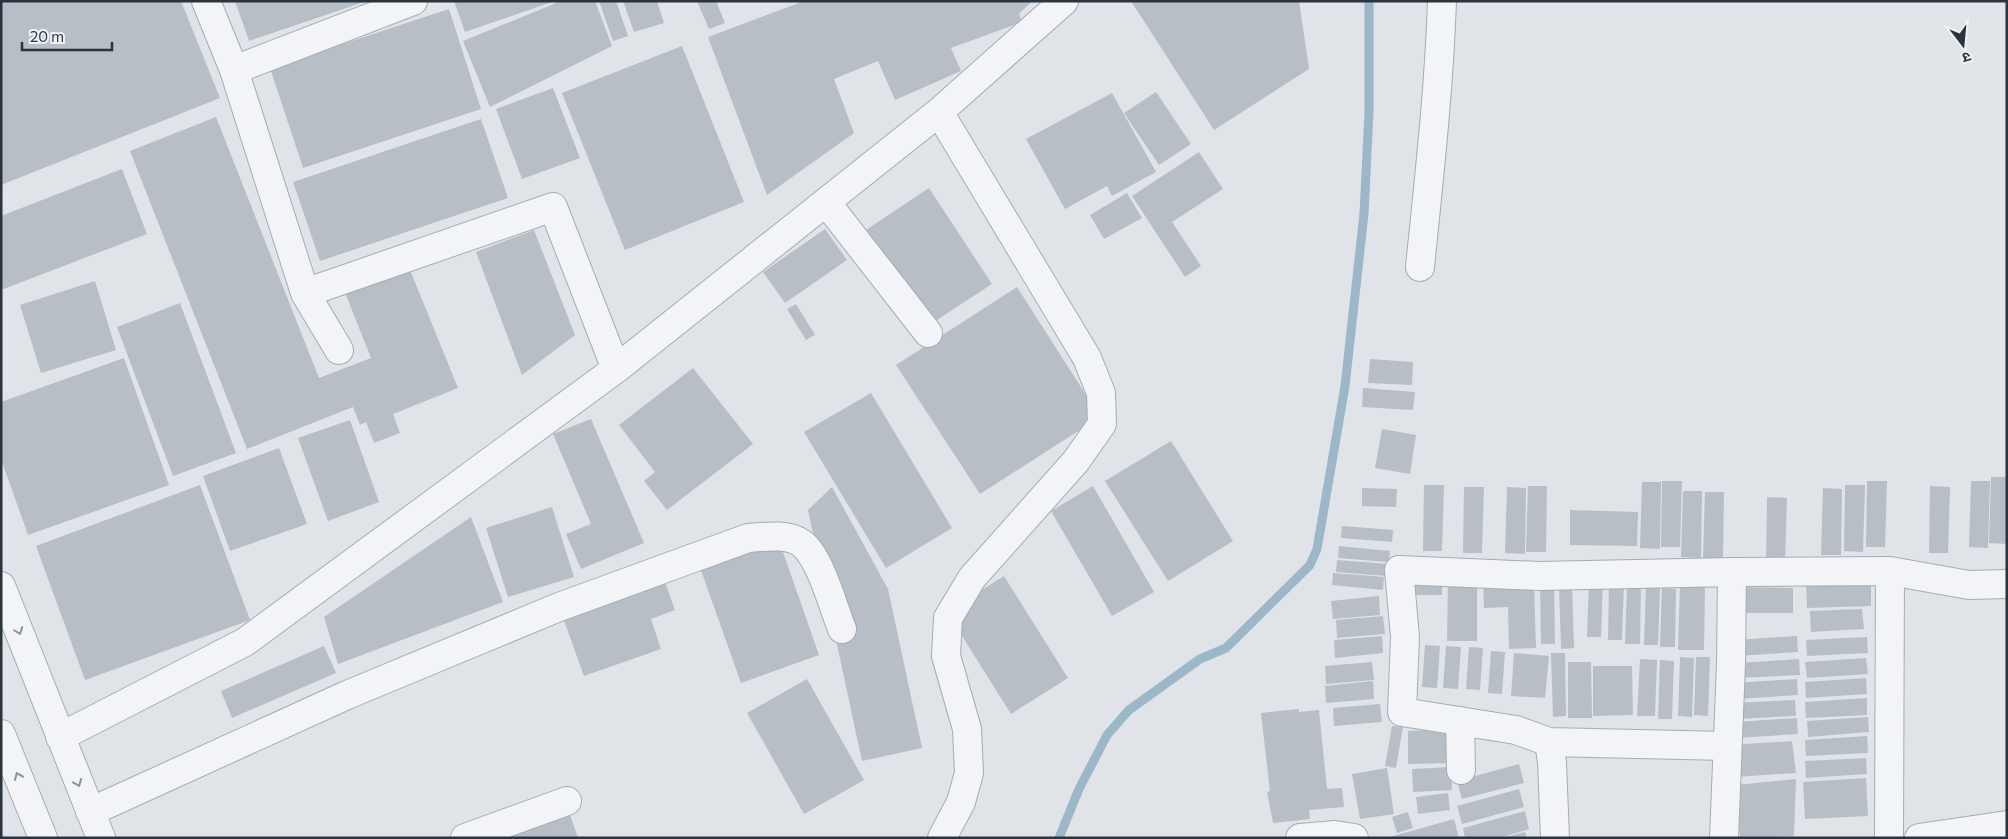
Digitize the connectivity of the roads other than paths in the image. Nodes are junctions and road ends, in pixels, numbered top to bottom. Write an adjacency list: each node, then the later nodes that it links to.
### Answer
1 (206, 1): 5 (street)
2 (413, 1): 5 (street)
3 (1064, 1): 6 (street)
4 (1442, 1): 8 (street)
5 (234, 70): 9 (street)
6 (939, 112): 7 (street); 30 (street)
7 (826, 202): 10 (street); 12 (street)
8 (1420, 266)
9 (305, 293): 11 (street); 12 (street)
10 (928, 333)
11 (339, 350)
12 (616, 369): 20 (street)
13 (1890, 571): 14 (street); 15 (street); 35 (street)
14 (1732, 572): 18 (street); 22 (street)
15 (2007, 584)
16 (1, 586): 20 (street, one-way to 20)
17 (842, 629): 25 (street)
18 (1460, 721): 21 (street); 23 (street)
19 (1, 734): 27 (street, one-way to 19)
20 (60, 738): 25 (street, one-way to 25)
21 (1549, 742): 22 (street); 33 (street)
22 (1727, 746): 34 (street)
23 (1461, 770)
24 (567, 801): 29 (street)
25 (90, 812): 28 (street)
26 (2007, 825): 36 (street)
27 (43, 838)
28 (101, 838)
29 (465, 838)
30 (942, 838)
31 (1300, 838): 32 (street)
32 (1354, 838)
33 (1555, 838)
34 (1724, 838)
35 (1889, 838)
36 (1919, 838)

